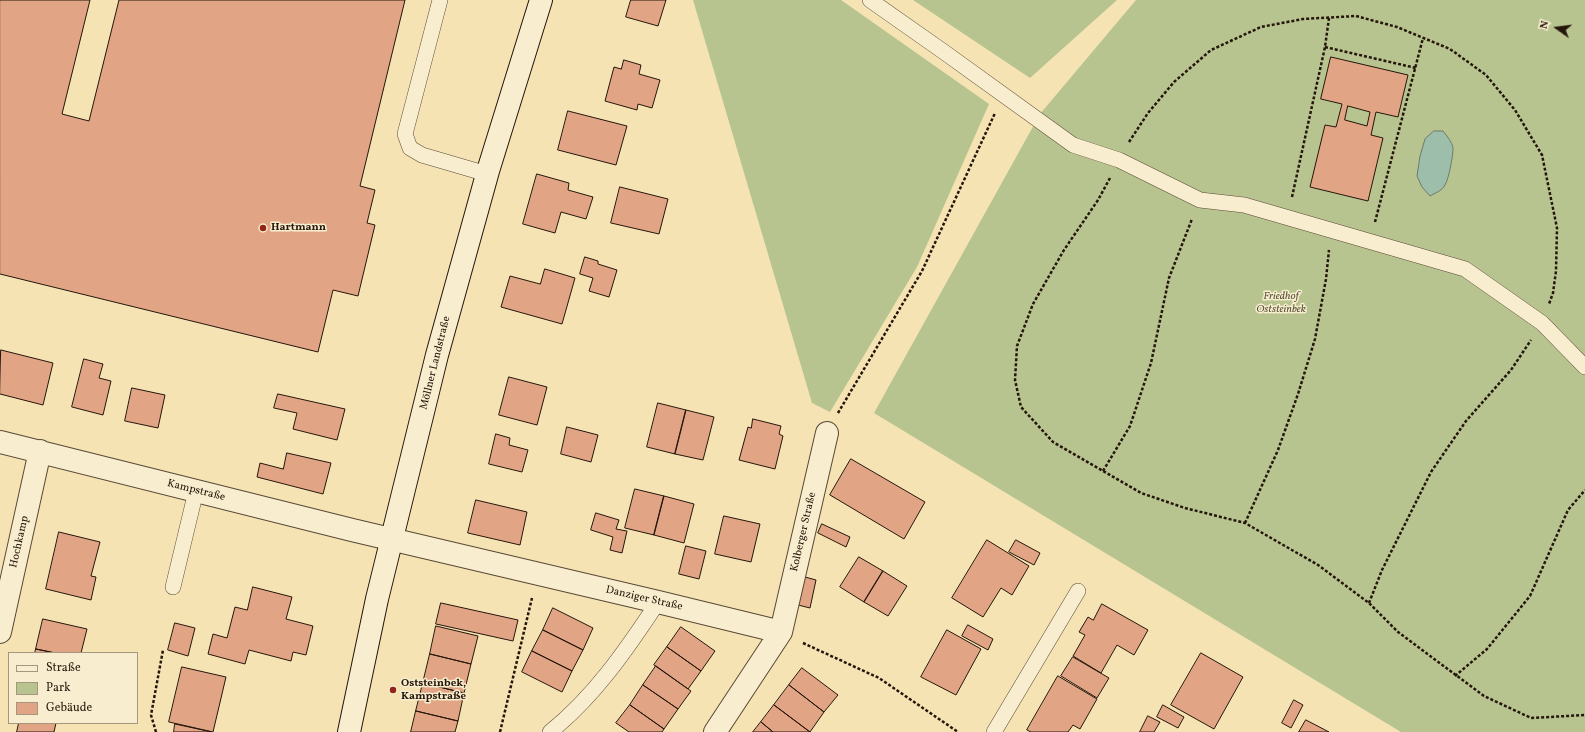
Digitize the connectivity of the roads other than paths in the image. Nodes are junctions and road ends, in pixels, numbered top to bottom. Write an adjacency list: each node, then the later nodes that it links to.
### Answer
1 (440, 0): 4 (lane)
2 (541, 0): 4 (street, Möllner Landstraße)
3 (870, 0): 5 (lane)
4 (487, 174): 10 (street, Möllner Landstraße)
5 (1585, 367)
6 (827, 433): 15 (street, Kolberger Straße)
7 (0, 442): 8 (street, Kampstraße)
8 (40, 451): 9 (street, Kampstraße); 14 (street, Hochkamp)
9 (196, 491): 10 (street, Kampstraße); 11 (lane)
10 (391, 540): 13 (street, Danziger Straße); 16 (street, Möllner Landstraße)
11 (173, 586)
12 (1078, 591): 19 (lane)
13 (658, 602): 15 (street, Danziger Straße); 17 (lane)
14 (0, 632)
15 (781, 632): 18 (street)
16 (349, 732)
17 (550, 732)
18 (715, 732)
19 (994, 732)

